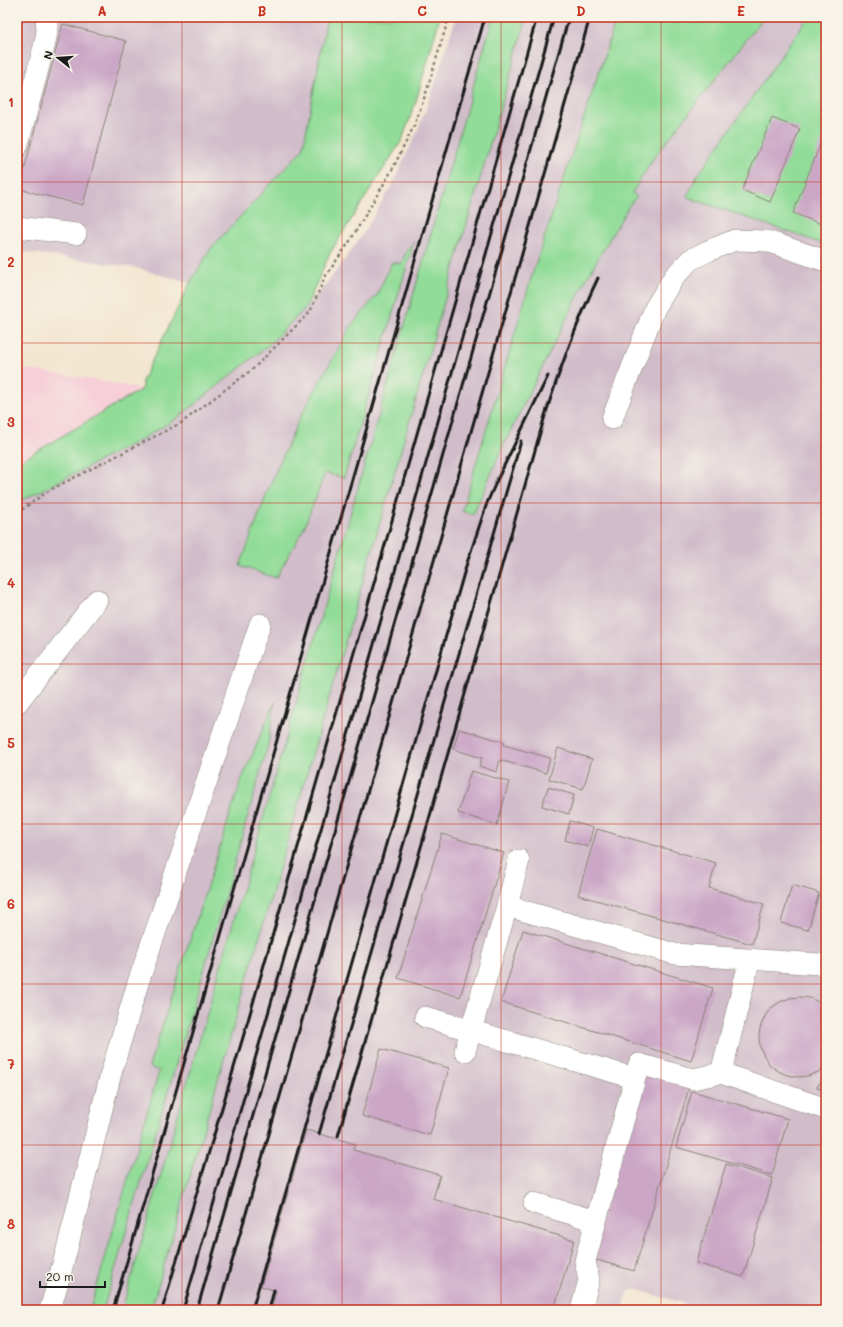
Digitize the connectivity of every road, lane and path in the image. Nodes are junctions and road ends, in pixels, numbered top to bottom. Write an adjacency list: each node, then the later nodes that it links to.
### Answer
1 (46, 17): 3 (lane)
2 (449, 17): 8 (path)
3 (17, 147)
4 (17, 227): 5 (lane)
5 (76, 234)
6 (826, 261): 7 (lane)
7 (612, 419)
8 (17, 513)
9 (97, 600): 11 (lane)
10 (260, 624): 24 (lane)
11 (17, 704)
12 (519, 860): 13 (lane)
13 (507, 906): 14 (lane); 17 (lane)
14 (750, 960): 15 (lane); 19 (lane)
15 (826, 967)
16 (425, 1017): 17 (lane)
17 (471, 1031): 18 (lane); 20 (lane)
18 (465, 1051)
19 (721, 1073): 20 (lane); 21 (lane)
20 (634, 1078): 23 (lane)
21 (826, 1109)
22 (534, 1203): 23 (lane)
23 (596, 1221): 25 (lane)
24 (50, 1310)
25 (581, 1310)

